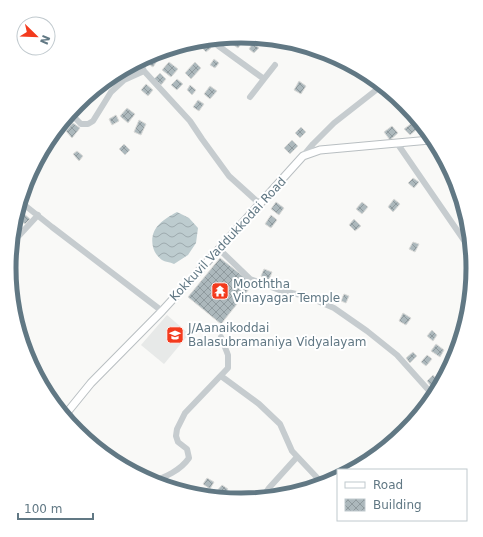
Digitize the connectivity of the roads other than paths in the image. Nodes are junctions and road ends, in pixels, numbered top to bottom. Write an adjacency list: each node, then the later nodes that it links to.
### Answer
1 (216, 44): 5 (street)
2 (276, 65): 5 (street)
3 (142, 66): 4 (street)
4 (144, 71): 8 (street); 12 (street)
5 (264, 79): 7 (street)
6 (378, 89): 11 (street)
7 (250, 97)
8 (75, 117)
9 (427, 140): 10 (main road)
10 (397, 143): 11 (main road); 16 (street)
11 (303, 156): 12 (main road, Kokkuvil Vaddukkodai Road)
12 (260, 204): 17 (main road, Kokkuvil Vaddukkodai Road)
13 (25, 205): 14 (street)
14 (38, 215): 15 (street); 18 (street)
15 (18, 236)
16 (465, 242)
17 (219, 249): 18 (main road, Kokkuvil Vaddukkodai Road); 21 (street)
18 (162, 311): 22 (main road, Kokkuvil Vaddukkodai Road)
19 (221, 337): 20 (street)
20 (221, 376): 23 (street); 24 (street)
21 (430, 392)
22 (68, 412)
23 (297, 457): 25 (street); 26 (street)
24 (160, 479)
25 (319, 480)
26 (266, 493)

